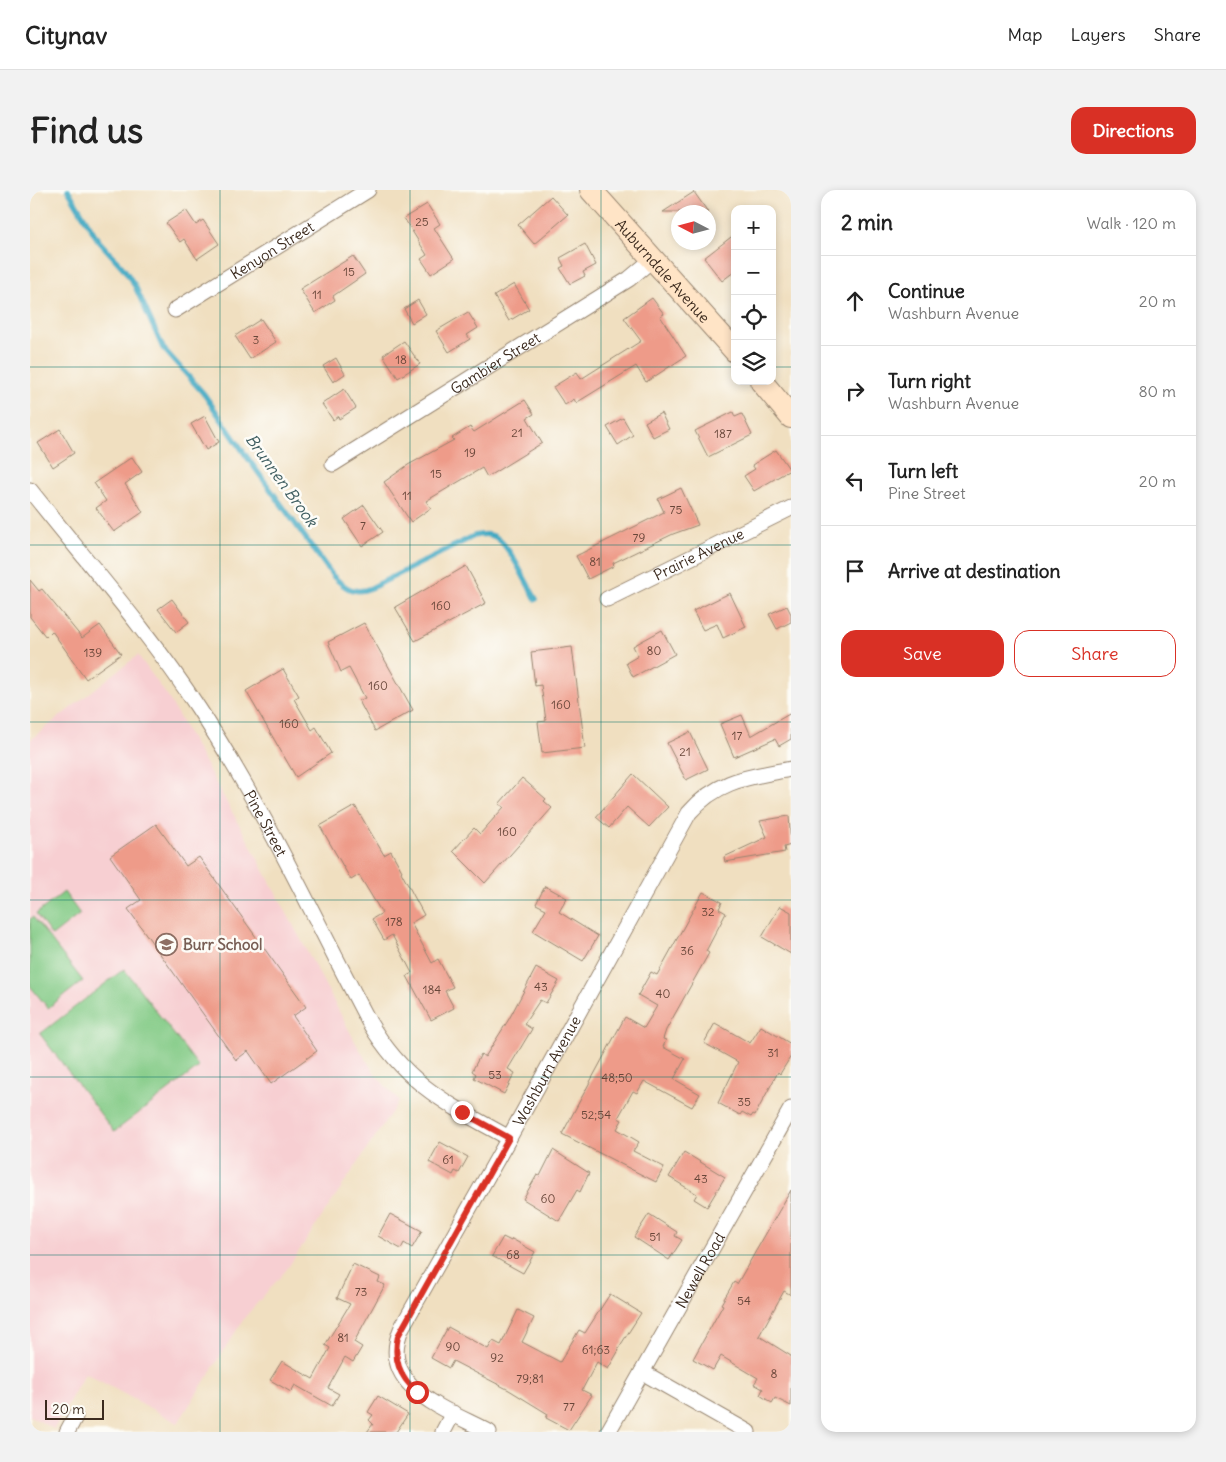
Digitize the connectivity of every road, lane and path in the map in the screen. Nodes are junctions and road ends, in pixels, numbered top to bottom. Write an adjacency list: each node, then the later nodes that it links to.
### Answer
1 (368, 190): 4 (street, Kenyon Street)
2 (591, 190): 3 (street, Auburndale Avenue)
3 (654, 259): 5 (street, Auburndale Avenue); 8 (street, Gambier Street)
4 (175, 310)
5 (731, 346)
6 (764, 385): 7 (street)
7 (791, 417)
8 (333, 464)
9 (30, 490): 14 (street, Pine Street)
10 (791, 508): 11 (street, Prairie Avenue)
11 (607, 599)
12 (791, 770): 14 (street, Washburn Avenue)
13 (791, 1109): 15 (street, Newell Road)
14 (509, 1138): 16 (street, Washburn Avenue)
15 (642, 1372): 21 (street, Newell Road); 22 (street)
16 (454, 1413): 19 (street); 20 (street)
17 (74, 1417): 18 (street)
18 (66, 1432)
19 (443, 1432)
20 (489, 1432)
21 (608, 1432)
22 (748, 1432)

